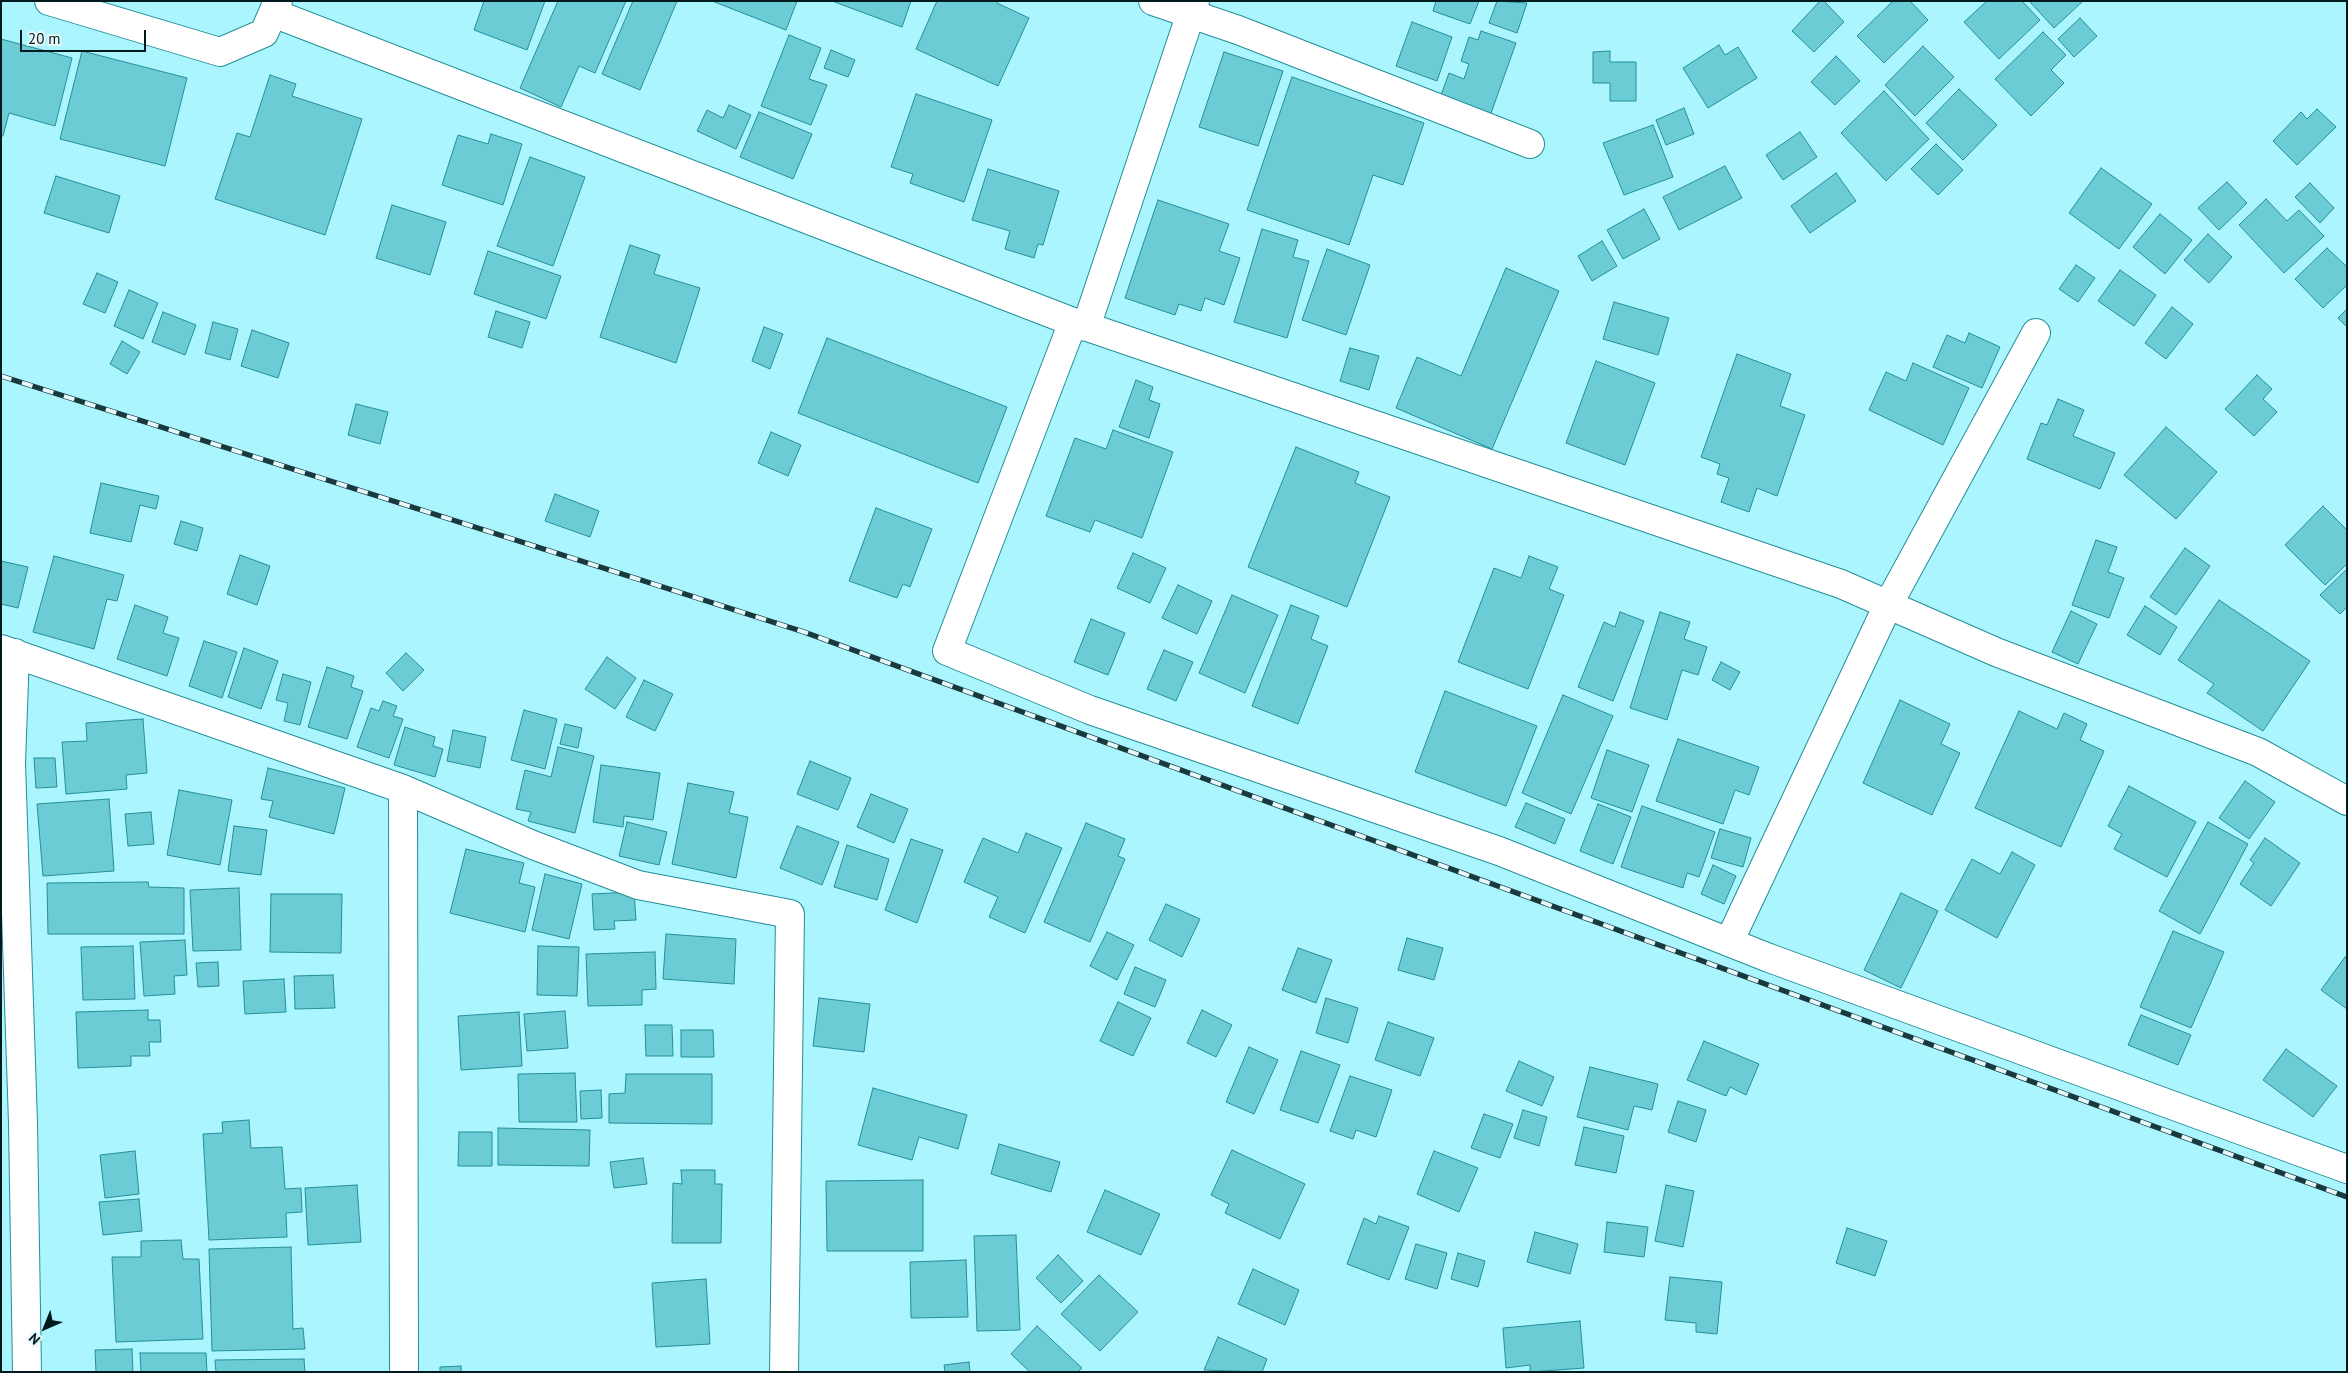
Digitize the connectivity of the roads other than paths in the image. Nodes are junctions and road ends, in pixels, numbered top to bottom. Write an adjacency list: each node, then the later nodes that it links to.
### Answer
1 (49, 1): 3 (street)
2 (1152, 1): 4 (street)
3 (275, 7): 6 (street)
4 (1193, 8): 5 (street); 6 (street)
5 (1530, 144)
6 (1079, 325): 8 (street); 13 (street)
7 (2036, 333): 8 (street)
8 (1888, 605): 12 (street); 13 (street)
9 (8, 651): 10 (street); 11 (street)
10 (6, 763): 14 (street)
11 (403, 789): 17 (street); 18 (street)
12 (2347, 801)
13 (1729, 942): 15 (street)
14 (12, 1123): 16 (street)
15 (2347, 1169)
16 (27, 1372)
17 (404, 1372)
18 (784, 1372)

